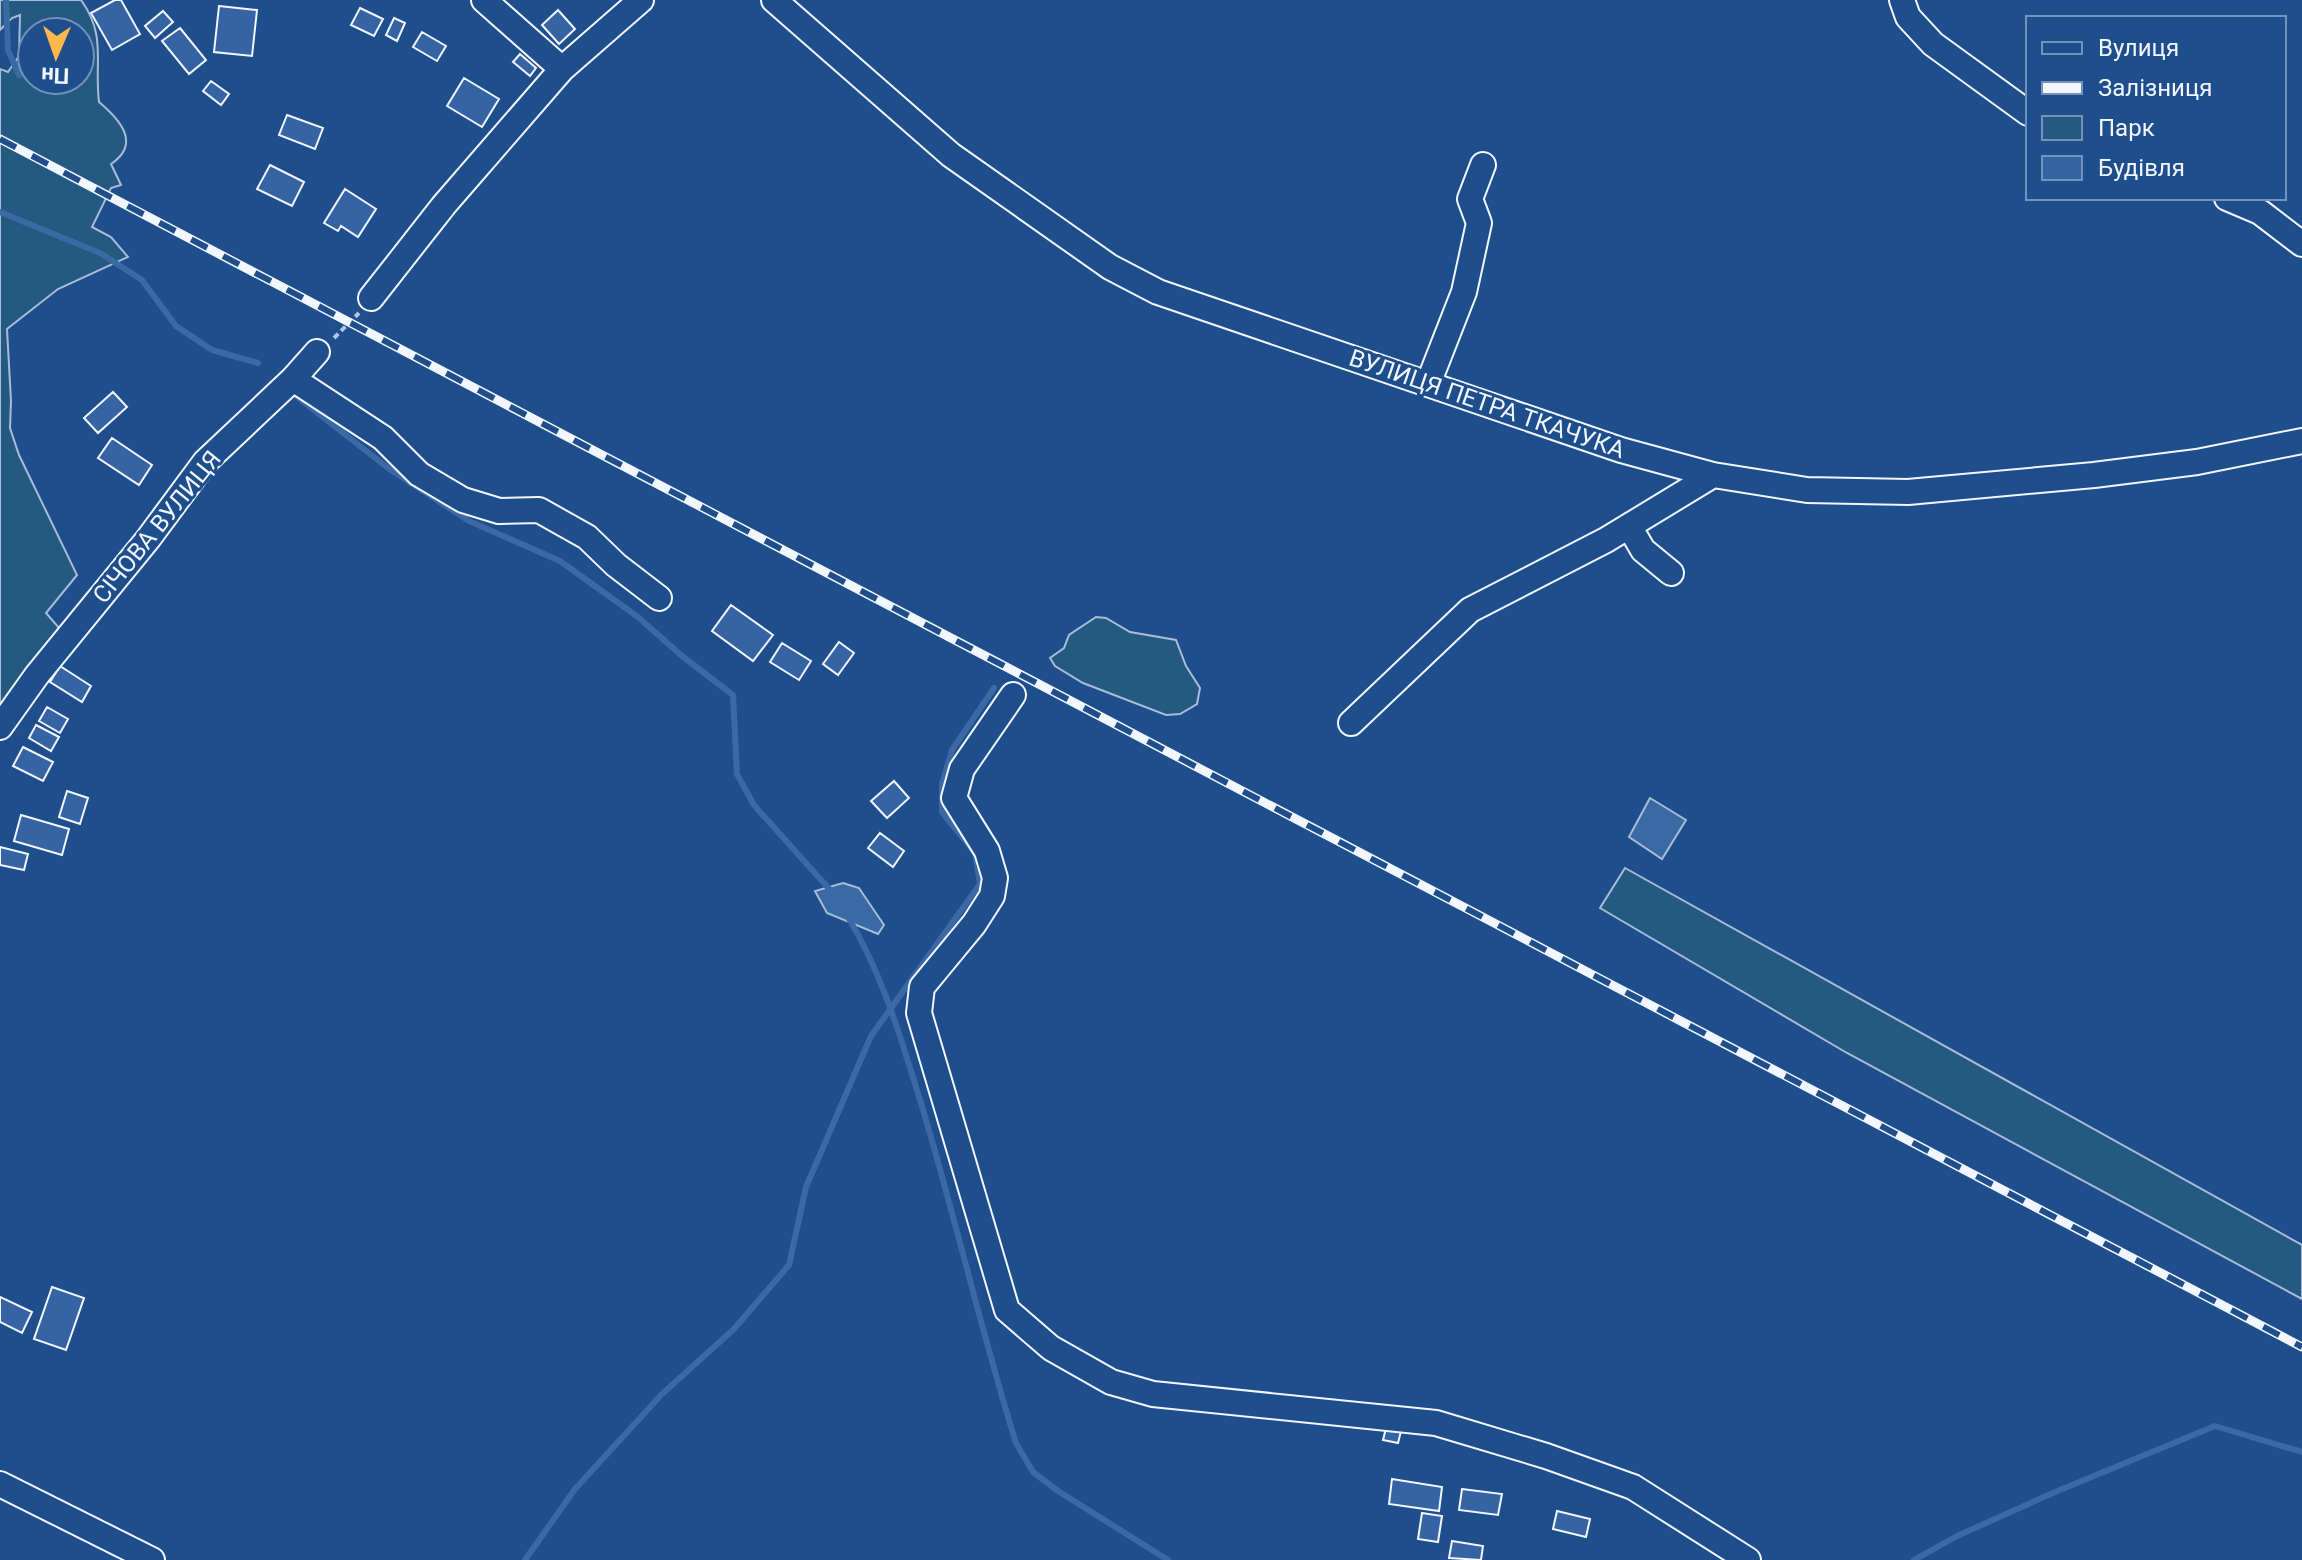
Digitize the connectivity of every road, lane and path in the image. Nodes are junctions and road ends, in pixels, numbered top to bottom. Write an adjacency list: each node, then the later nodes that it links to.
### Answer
1 (484, 0): 5 (street)
2 (641, 0): 5 (street)
3 (774, 0): 13 (street, ВУЛИЦЯ ПЕТРА ТКАЧУКА)
4 (1902, 0): 6 (street)
5 (562, 69): 10 (street)
6 (2026, 112)
7 (1483, 165): 13 (street)
8 (2232, 200): 9 (street)
9 (2302, 244)
10 (371, 298): 11 (path)
11 (317, 352): 12 (street, СІЧОВА ВУЛИЦЯ)
12 (293, 379): 18 (street); 21 (street, СІЧОВА ВУЛИЦЯ)
13 (1428, 384): 15 (street, ВУЛИЦЯ ПЕТРА ТКАЧУКА)
14 (2302, 441): 15 (street, ВУЛИЦЯ ПЕТРА ТКАЧУКА)
15 (1713, 475): 16 (street)
16 (1629, 526): 17 (street); 20 (street)
17 (1671, 573)
18 (659, 598)
19 (1013, 695): 24 (street)
20 (1351, 723)
21 (0, 727)
22 (0, 1484): 23 (street)
23 (152, 1560)
24 (1748, 1560)

